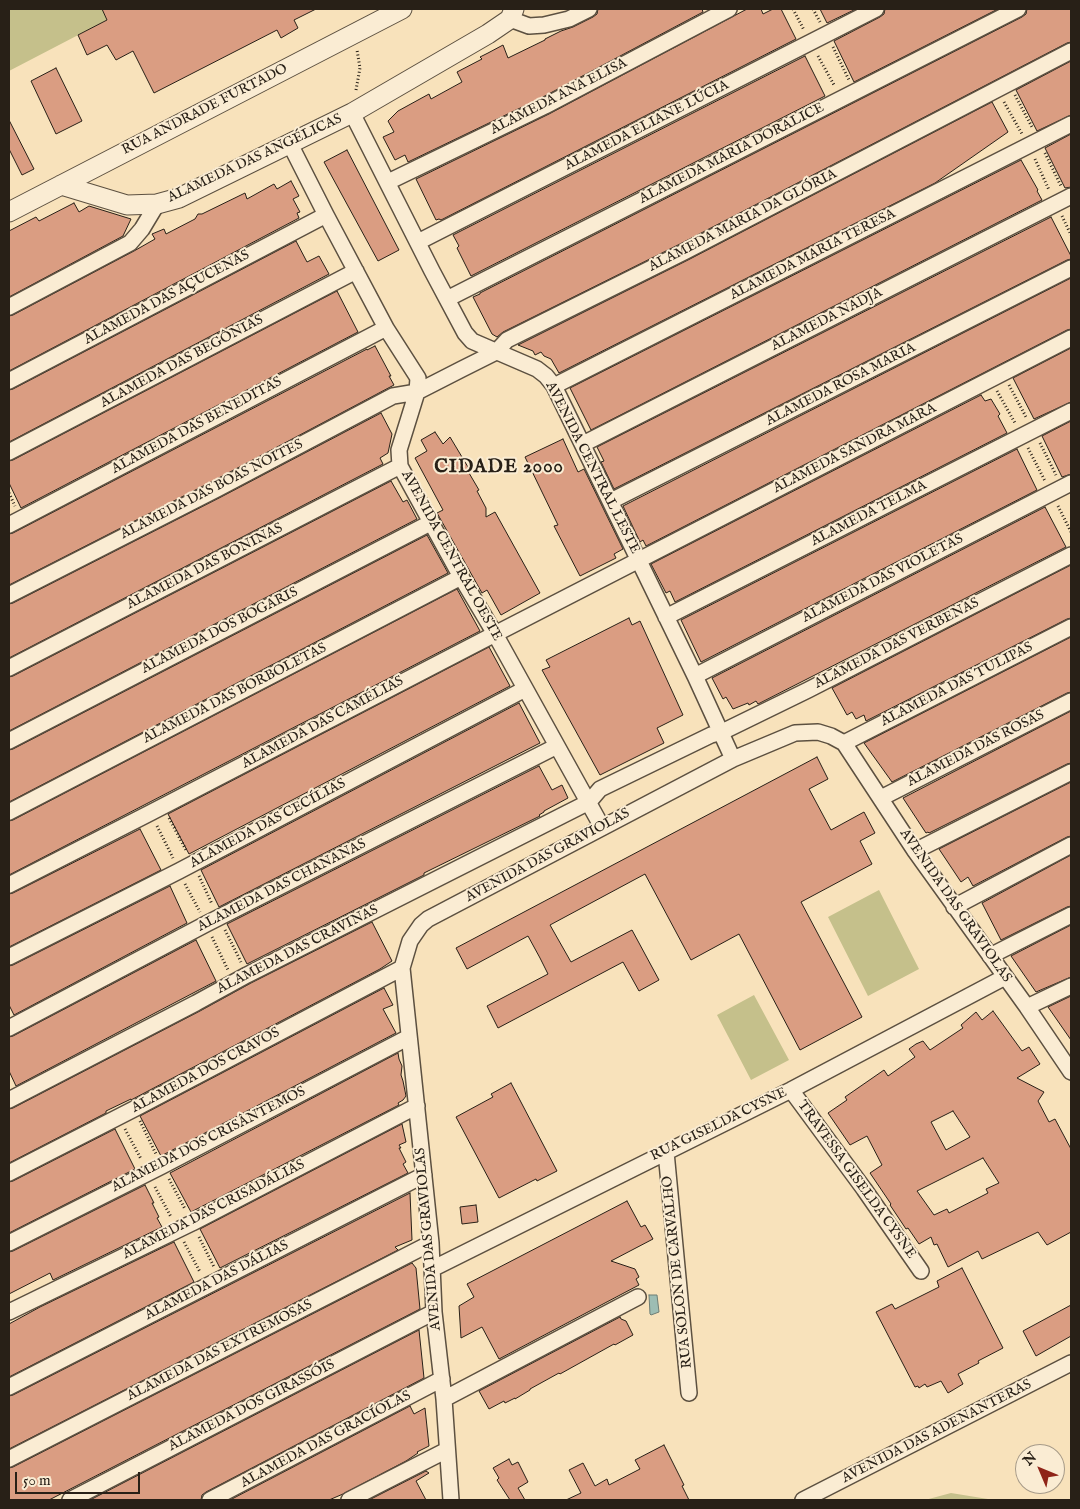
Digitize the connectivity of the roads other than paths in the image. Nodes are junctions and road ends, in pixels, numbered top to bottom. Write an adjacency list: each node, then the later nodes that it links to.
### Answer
1 (402, 9): 12 (street, RUA ANDRADE FURTADO)
2 (589, 9): 6 (street)
3 (729, 9): 11 (street, ALAMEDA ANA ELISA)
4 (876, 9): 17 (street, ALAMEDA ELIANE LÚCIA)
5 (1018, 9): 20 (street, ALAMEDA MARIA DORALICE)
6 (512, 14): 8 (street, ALAMEDA DAS ANGÉLICAS)
7 (1071, 51): 24 (street, ALAMEDA MARIA DA GLÓRIA)
8 (352, 112): 10 (street, ALAMEDA DAS ANGÉLICAS); 11 (street, AVENIDA CENTRAL LESTE)
9 (1071, 124): 26 (street, ALAMEDA MARIA TERESA)
10 (290, 144): 14 (street, ALAMEDA DAS ANGÉLICAS); 16 (street, AVENIDA CENTRAL OESTE)
11 (388, 182): 17 (street, AVENIDA CENTRAL LESTE)
12 (61, 185): 14 (street, ALAMEDA DAS ANGÉLICAS); 15 (street, RUA ANDRADE FURTADO)
13 (1071, 196): 29 (street, ALAMEDA NADJA)
14 (157, 204): 21 (street, ALAMEDA DAS ANGÉLICAS)
15 (9, 212)
16 (326, 215): 19 (street, AVENIDA CENTRAL OESTE); 25 (street, ALAMEDA DAS AÇUCENAS)
17 (418, 242): 20 (street, AVENIDA CENTRAL LESTE)
18 (1071, 268): 33 (street, ALAMEDA ROSA MARIA)
19 (356, 271): 22 (street, AVENIDA CENTRAL OESTE); 30 (street, ALAMEDA DAS BEGÔNIAS)
20 (447, 299): 24 (street, AVENIDA CENTRAL LESTE)
21 (9, 306)
22 (386, 328): 27 (street, AVENIDA CENTRAL OESTE); 35 (street, ALAMEDA DAS BENEDITAS)
23 (1071, 338): 37 (street, ALAMEDA SANDRA MARA)
24 (496, 352): 26 (street, AVENIDA CENTRAL LESTE); 27 (street, ALAMEDA MARIA DA GLÓRIA)
25 (9, 381)
26 (554, 386): 29 (street, AVENIDA CENTRAL LESTE)
27 (417, 392): 31 (street, AVENIDA CENTRAL OESTE); 39 (street, ALAMEDA DAS BOAS NOITES)
28 (1071, 411): 40 (street, ALAMEDA TELMA)
29 (582, 444): 33 (street, AVENIDA CENTRAL LESTE)
30 (9, 452)
31 (400, 466): 34 (street, AVENIDA CENTRAL OESTE); 43 (street, ALAMEDA DAS BONINAS)
32 (1071, 484): 44 (street, ALAMEDA DAS VIOLETAS)
33 (611, 502): 37 (street, AVENIDA CENTRAL LESTE)
34 (432, 522): 38 (street, AVENIDA CENTRAL OESTE); 48 (street, ALAMEDA DOS BOGARIS)
35 (9, 525)
36 (1071, 555): 47 (street, ALAMEDA DAS VERBENAS)
37 (638, 560): 40 (street, AVENIDA CENTRAL LESTE); 42 (street, ALAMEDA DAS CAMÉLIAS)
38 (461, 577): 42 (street, AVENIDA CENTRAL OESTE); 55 (street, ALAMEDA DAS BORBOLETAS)
39 (9, 595)
40 (666, 617): 44 (street, AVENIDA CENTRAL LESTE)
41 (1071, 627): 49 (street, ALAMEDA DAS TULIPAS)
42 (495, 634): 45 (street, AVENIDA CENTRAL OESTE); 59 (street, ALAMEDA DAS CAMÉLIAS)
43 (9, 668)
44 (695, 676): 47 (street, AVENIDA CENTRAL LESTE)
45 (525, 689): 50 (street, AVENIDA CENTRAL OESTE); 63 (street, ALAMEDA DAS CECÍLIAS)
46 (1071, 701): 53 (street, ALAMEDA DAS ROSAS)
47 (722, 732): 51 (street, AVENIDA CENTRAL LESTE); 54 (street, ALAMEDA DAS VERBENAS)
48 (9, 741)
49 (844, 742): 51 (street, AVENIDA DAS GRAVIOLAS); 53 (street, AVENIDA DAS GRAVIOLAS)
50 (557, 746): 54 (street, AVENIDA CENTRAL OESTE); 68 (street, ALAMEDA DAS CHANANAS)
51 (733, 758): 56 (street, AVENIDA DAS GRAVIOLAS)
52 (1071, 772): 58 (street)
53 (881, 798): 58 (street, AVENIDA DAS GRAVIOLAS)
54 (589, 802): 56 (street, AVENIDA CENTRAL OESTE); 72 (street, ALAMEDA DAS CRAVINAS)
55 (9, 812)
56 (602, 827): 64 (street, AVENIDA DAS GRAVIOLAS)
57 (1071, 845): 60 (street)
58 (915, 851): 60 (street, AVENIDA DAS GRAVIOLAS)
59 (9, 885)
60 (954, 907): 62 (street, AVENIDA DAS GRAVIOLAS)
61 (1071, 915): 62 (street)
62 (990, 956): 65 (street, AVENIDA DAS GRAVIOLAS)
63 (9, 957)
64 (402, 968): 69 (street, AVENIDA DAS GRAVIOLAS); 75 (street, ALAMEDA DOS CRAVOS)
65 (1005, 977): 67 (street, AVENIDA DAS GRAVIOLAS); 71 (street, RUA GISELDA CYSNE)
66 (1071, 986): 67 (street)
67 (1027, 1007): 70 (street, AVENIDA DAS GRAVIOLAS)
68 (9, 1028)
69 (409, 1037): 73 (street, AVENIDA DAS GRAVIOLAS); 77 (street, ALAMEDA DOS CRISÂNTEMOS)
70 (1069, 1064)
71 (791, 1090): 74 (street, RUA GISELDA CYSNE); 80 (street, TRAVESSA GISELDA CYSNE)
72 (9, 1100)
73 (417, 1106): 76 (street, AVENIDA DAS GRAVIOLAS); 82 (street, ALAMEDA DAS CRISADÁLIAS)
74 (666, 1152): 79 (street, RUA GISELDA CYSNE); 87 (street, RUA SOLON DE CARVALHO)
75 (9, 1172)
76 (424, 1175): 78 (street, AVENIDA DAS GRAVIOLAS); 86 (street, ALAMEDA DAS DÁLIAS)
77 (9, 1243)
78 (431, 1243): 79 (street, AVENIDA DAS GRAVIOLAS); 90 (street, ALAMEDA DAS EXTREMOSAS)
79 (432, 1269): 83 (street, AVENIDA DAS GRAVIOLAS)
80 (921, 1271)
81 (638, 1297): 88 (street)
82 (9, 1312)
83 (434, 1312): 85 (street, AVENIDA DAS GRAVIOLAS); 91 (street, ALAMEDA DOS GIRASSÓIS)
84 (1071, 1363): 95 (street, AVENIDA DAS ADENANTERAS)
85 (442, 1379): 88 (street, AVENIDA DAS GRAVIOLAS); 92 (street, ALAMEDA DAS GRACÍOLAS)
86 (9, 1387)
87 (689, 1393)
88 (444, 1399): 89 (street, AVENIDA DAS GRAVIOLAS)
89 (447, 1450): 93 (street); 94 (street, AVENIDA DAS GRAVIOLAS)
90 (9, 1459)
91 (70, 1500)
92 (210, 1500)
93 (349, 1500)
94 (451, 1500)
95 (803, 1500)

